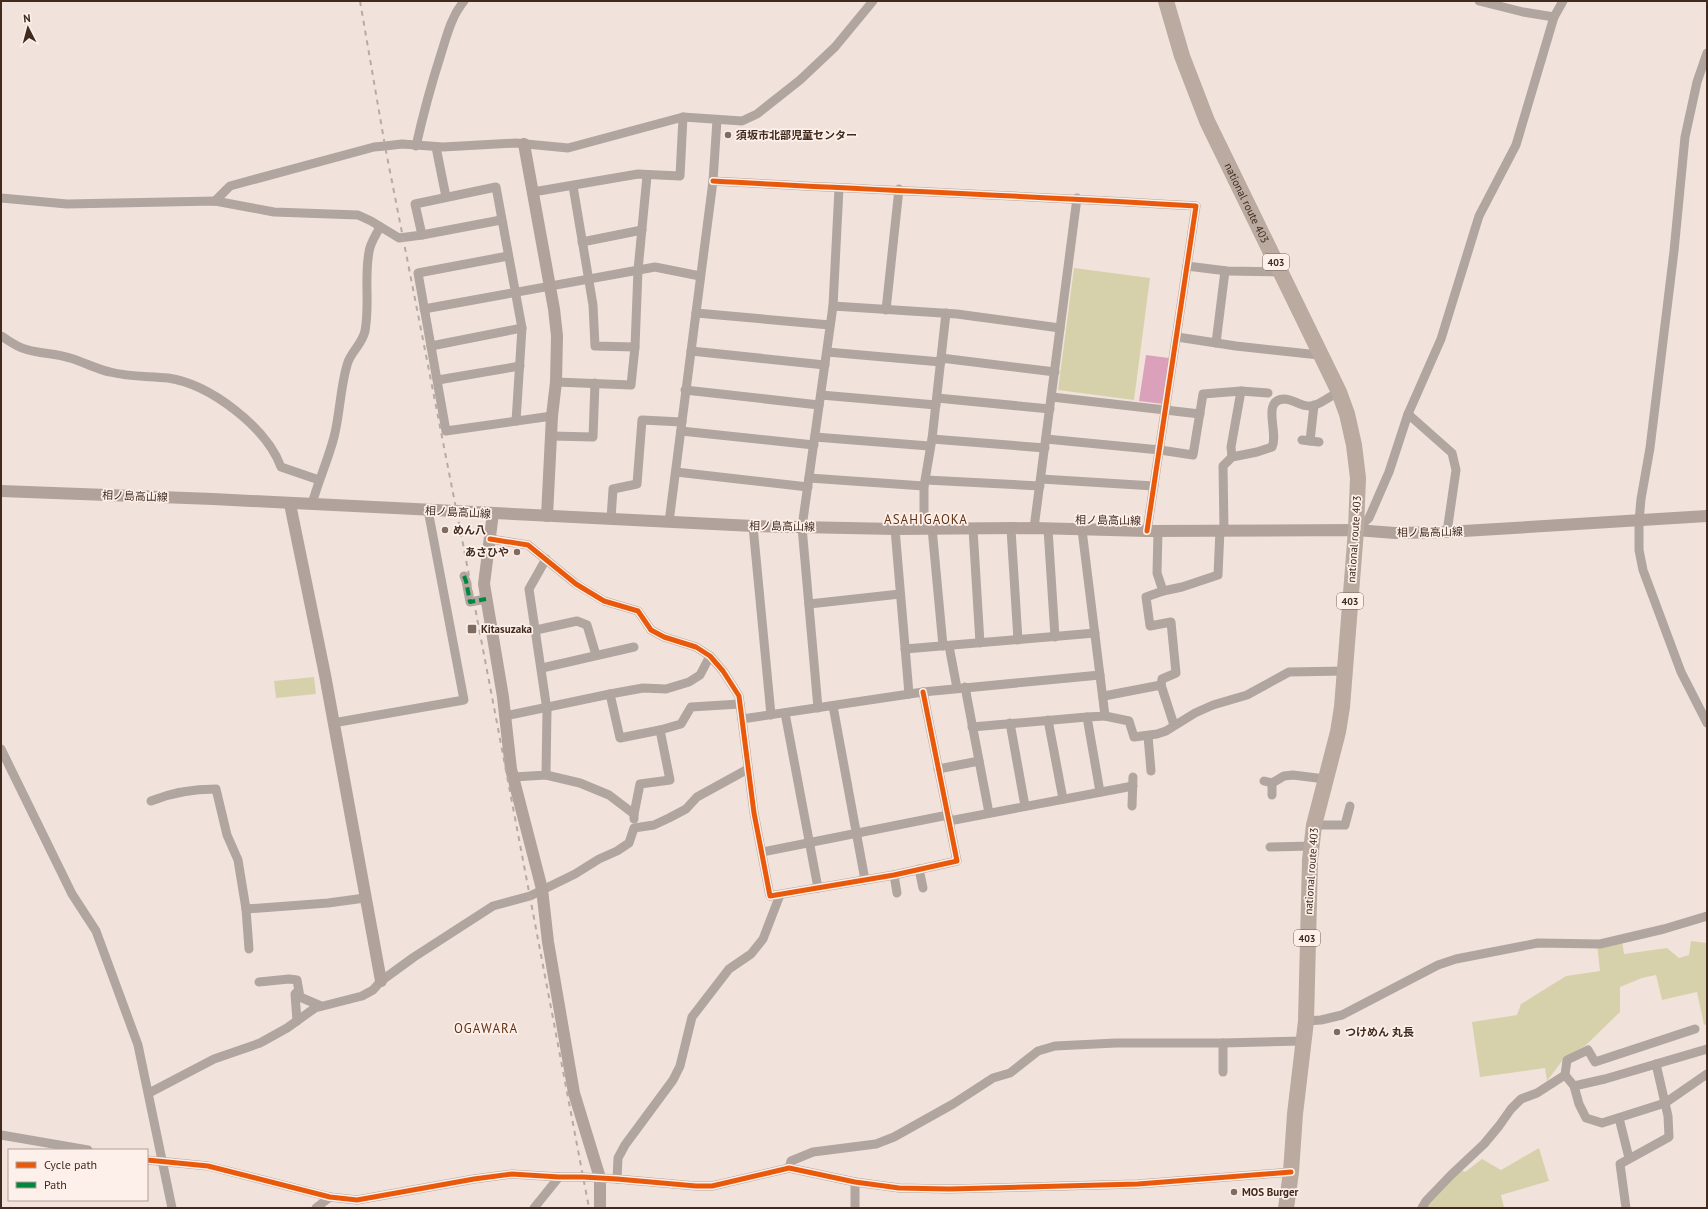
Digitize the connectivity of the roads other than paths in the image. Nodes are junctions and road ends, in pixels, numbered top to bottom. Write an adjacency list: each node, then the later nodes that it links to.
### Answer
1 (464, 1): 11 (street)
2 (873, 1): 9 (street)
3 (1166, 1): 32 (highway, national route 403 / 403)
4 (1479, 1): 6 (street)
5 (1563, 1): 6 (street)
6 (1554, 17): 72 (street)
7 (1707, 53): 97 (street)
8 (682, 117): 9 (street); 10 (street); 13 (street)
9 (717, 120): 14 (street)
10 (524, 144): 12 (street); 18 (main road)
11 (416, 146): 12 (street); 22 (street)
12 (436, 147): 20 (street)
13 (647, 176): 15 (street); 25 (street)
14 (713, 181): 16 (street); 33 (street)
15 (572, 186): 18 (street); 27 (street)
16 (839, 188): 17 (street); 37 (street)
17 (899, 190): 21 (street); 39 (street)
18 (533, 192): 35 (main road)
19 (1, 198): 22 (street)
20 (446, 198): 23 (street); 26 (street)
21 (1077, 198): 29 (street); 44 (street)
22 (215, 201): 24 (street)
23 (501, 220): 26 (street); 28 (street)
24 (380, 227): 26 (street); 84 (street)
25 (642, 230): 27 (street); 30 (street)
26 (422, 234)
27 (582, 242): 34 (street)
28 (508, 256): 36 (street); 38 (street)
29 (1187, 266): 31 (street); 46 (street)
30 (638, 270): 33 (street); 34 (street); 49 (street)
31 (1225, 271): 32 (street); 47 (street)
32 (1281, 272): 52 (highway, national route 403 / 403)
33 (700, 276): 40 (street)
34 (589, 279): 35 (street); 49 (street)
35 (550, 286): 36 (street); 58 (main road)
36 (515, 293): 38 (street); 43 (street)
37 (833, 306): 39 (street); 42 (street)
38 (424, 309): 48 (street)
39 (886, 310): 41 (street)
40 (696, 313): 42 (street); 50 (street)
41 (946, 313): 44 (street); 53 (street)
42 (830, 325): 51 (street)
43 (522, 328): 48 (street); 55 (street)
44 (1060, 328): 56 (street)
45 (1, 336): 84 (street)
46 (1177, 337): 47 (street); 69 (street)
47 (1216, 343): 52 (street)
48 (430, 346): 57 (street)
49 (635, 347): 59 (street)
50 (691, 351): 54 (street); 60 (street)
51 (826, 352): 53 (street); 54 (street)
52 (1319, 355): 62 (highway, national route 403 / 403)
53 (941, 360): 56 (street); 66 (street)
54 (825, 365): 64 (street)
55 (520, 366): 57 (street); 74 (street)
56 (1055, 372): 65 (street)
57 (438, 380): 74 (street)
58 (556, 382): 59 (street); 73 (main road)
59 (595, 383): 76 (street)
60 (685, 390): 67 (street); 75 (street)
61 (1241, 391): 63 (street); 71 (street); 82 (street)
62 (1339, 392): 68 (street); 109 (highway, national route 403 / 403)
63 (1268, 394)
64 (821, 395): 66 (street); 67 (street)
65 (1052, 397): 69 (street); 70 (street)
66 (936, 402): 70 (street); 79 (street)
67 (819, 405): 77 (street)
68 (1314, 405): 78 (street); 82 (street)
69 (1165, 409): 71 (street); 81 (street)
70 (1050, 410): 80 (street)
71 (1200, 414): 81 (street)
72 (1408, 414): 109 (street); 111 (street)
73 (552, 416): 74 (street); 76 (main road)
74 (516, 421)
75 (682, 427): 77 (street); 83 (street); 96 (street)
76 (552, 436): 94 (main road)
77 (814, 441): 79 (street); 85 (street)
78 (1310, 441)
79 (930, 442): 80 (street); 86 (street)
80 (1045, 443): 81 (street); 87 (street)
81 (1160, 450): 88 (street)
82 (1232, 458): 108 (street)
83 (676, 472): 85 (street); 98 (street)
84 (319, 480): 91 (street)
85 (809, 482): 86 (street); 100 (street)
86 (925, 483): 87 (street); 101 (street)
87 (1040, 483): 88 (street); 103 (street)
88 (1154, 486): 110 (street)
89 (1, 491): 90 (main road, 相ノ島高山線)
90 (290, 504): 91 (main road, 相ノ島高山線); 150 (main road)
91 (312, 504): 92 (main road, 相ノ島高山線)
92 (428, 510): 93 (main road, 相ノ島高山線); 150 (street)
93 (493, 514): 94 (main road, 相ノ島高山線); 112 (main road)
94 (547, 516): 96 (main road, 相ノ島高山線)
95 (1707, 516): 97 (main road, 相ノ島高山線)
96 (611, 518): 98 (main road, 相ノ島高山線)
97 (1639, 521): 111 (main road, 相ノ島高山線); 149 (street)
98 (669, 522): 99 (main road, 相ノ島高山線)
99 (753, 526): 100 (main road, 相ノ島高山線); 143 (street)
100 (802, 527): 104 (main road, 相ノ島高山線); 118 (street)
101 (928, 528): 102 (main road, 相ノ島高山線); 104 (main road, 相ノ島高山線); 124 (street)
102 (973, 528): 105 (main road, 相ノ島高山線); 123 (street)
103 (1034, 528): 105 (main road, 相ノ島高山線); 106 (main road, 相ノ島高山線)
104 (895, 529): 116 (street)
105 (1011, 529): 122 (street)
106 (1048, 529): 107 (main road, 相ノ島高山線); 121 (street)
107 (1082, 530): 110 (main road, 相ノ島高山線); 120 (street)
108 (1222, 530): 109 (main road, 相ノ島高山線); 110 (main road, 相ノ島高山線); 115 (street)
109 (1356, 530): 111 (main road, 相ノ島高山線); 130 (highway, national route 403 / 403)
110 (1152, 531): 115 (street)
111 (1447, 532)
112 (490, 539): 113 (street); 117 (main road)
113 (546, 559): 119 (street); 128 (street)
114 (464, 576): 117 (street)
115 (1163, 591): 132 (street)
116 (900, 594): 118 (street); 126 (street)
117 (486, 599): 144 (main road)
118 (809, 604): 141 (street)
119 (536, 630): 127 (street); 129 (street)
120 (1095, 634): 121 (street); 131 (street)
121 (1055, 637): 122 (street)
122 (1018, 640): 123 (street)
123 (980, 643): 124 (street)
124 (946, 646): 126 (street); 133 (street)
125 (634, 647): 127 (street)
126 (905, 649): 136 (street)
127 (596, 655): 129 (street)
128 (710, 656): 135 (street); 138 (street)
129 (542, 668): 140 (street)
130 (1345, 671): 152 (street); 164 (highway, national route 403 / 403)
131 (1100, 675): 133 (street); 137 (street)
132 (1161, 685): 137 (street); 152 (street)
133 (961, 688): 134 (street); 153 (street)
134 (923, 692): 136 (street); 159 (street)
135 (610, 694): 140 (street); 154 (street)
136 (909, 694): 139 (street)
137 (1104, 696): 145 (street)
138 (740, 704): 147 (street); 154 (street)
139 (833, 706): 141 (street); 178 (street)
140 (547, 707): 144 (street); 161 (street)
141 (818, 708): 142 (street)
142 (785, 713): 143 (street); 179 (street)
143 (771, 715): 147 (street)
144 (505, 716): 163 (main road)
145 (1106, 716): 146 (street); 155 (street)
146 (1087, 717): 148 (street); 166 (street)
147 (742, 719): 158 (street)
148 (1048, 720): 151 (street); 168 (street)
149 (1707, 722)
150 (334, 723): 191 (main road)
151 (1010, 723): 153 (street); 170 (street)
152 (1174, 725): 155 (street)
153 (972, 727): 157 (street)
154 (660, 730): 174 (street)
155 (1148, 736): 160 (street)
156 (1, 749): 210 (street)
157 (979, 761): 159 (street); 173 (street)
158 (748, 769): 177 (street); 182 (street)
159 (938, 769): 175 (street)
160 (1151, 771)
161 (546, 775): 163 (street); 174 (street)
162 (1133, 777): 165 (street)
163 (514, 778): 188 (main road)
164 (1325, 779): 167 (street); 176 (highway, national route 403 / 403)
165 (1132, 786): 166 (street); 171 (street)
166 (1100, 792): 168 (street)
167 (1272, 796)
168 (1063, 799): 170 (street)
169 (152, 801): 192 (street)
170 (1025, 806): 173 (street)
171 (1132, 806)
172 (1350, 806): 176 (street)
173 (989, 813): 175 (street)
174 (634, 814): 177 (street)
175 (948, 818): 178 (street); 183 (street)
176 (1314, 825): 180 (highway, national route 403 / 403)
177 (634, 828): 188 (street)
178 (856, 834): 179 (street); 185 (street)
179 (809, 843): 182 (street); 186 (street)
180 (1312, 846): 181 (street); 200 (highway, national route 403 / 403)
181 (1270, 847)
182 (762, 852): 190 (street)
183 (919, 869): 184 (street); 187 (street)
184 (894, 875): 185 (street); 189 (street)
185 (865, 880): 186 (street)
186 (818, 888): 190 (street)
187 (923, 888)
188 (542, 889): 195 (street); 221 (main road)
189 (897, 893)
190 (780, 895): 222 (street)
191 (365, 898): 192 (street); 195 (main road)
192 (246, 909): 194 (street)
193 (1707, 916): 200 (street)
194 (249, 949)
195 (380, 981): 198 (street)
196 (259, 982): 197 (street)
197 (298, 991): 198 (street); 199 (street)
198 (321, 1006): 199 (street)
199 (297, 1021): 210 (street)
200 (1306, 1021): 202 (highway, national route 403 / 403)
201 (1695, 1029): 208 (street)
202 (1303, 1041): 203 (street); 219 (highway, national route 403 / 403)
203 (1223, 1043): 206 (street); 218 (street)
204 (1707, 1049): 205 (street)
205 (1656, 1064): 209 (street); 211 (street)
206 (1223, 1072)
207 (1707, 1074): 211 (street)
208 (1565, 1075): 209 (street); 231 (street)
209 (1574, 1086): 212 (street)
210 (149, 1092): 217 (street)
211 (1665, 1103): 212 (street); 215 (street)
212 (1619, 1118): 215 (street)
213 (1, 1135): 214 (street)
214 (82, 1149)
215 (1629, 1158): 232 (street)
216 (148, 1160): 217 (street)
217 (162, 1163): 224 (street); 225 (street)
218 (789, 1168): 222 (street); 223 (street)
219 (1291, 1172): 223 (street); 230 (highway, national route 403 / 403)
220 (558, 1177): 221 (street); 224 (street); 227 (street)
221 (600, 1178): 222 (street); 228 (main road)
222 (617, 1179)
223 (855, 1182): 229 (street)
224 (330, 1197): 226 (street)
225 (172, 1208)
226 (316, 1208)
227 (534, 1208)
228 (600, 1208)
229 (855, 1208)
230 (1286, 1208)
231 (1422, 1208)
232 (1626, 1208)

